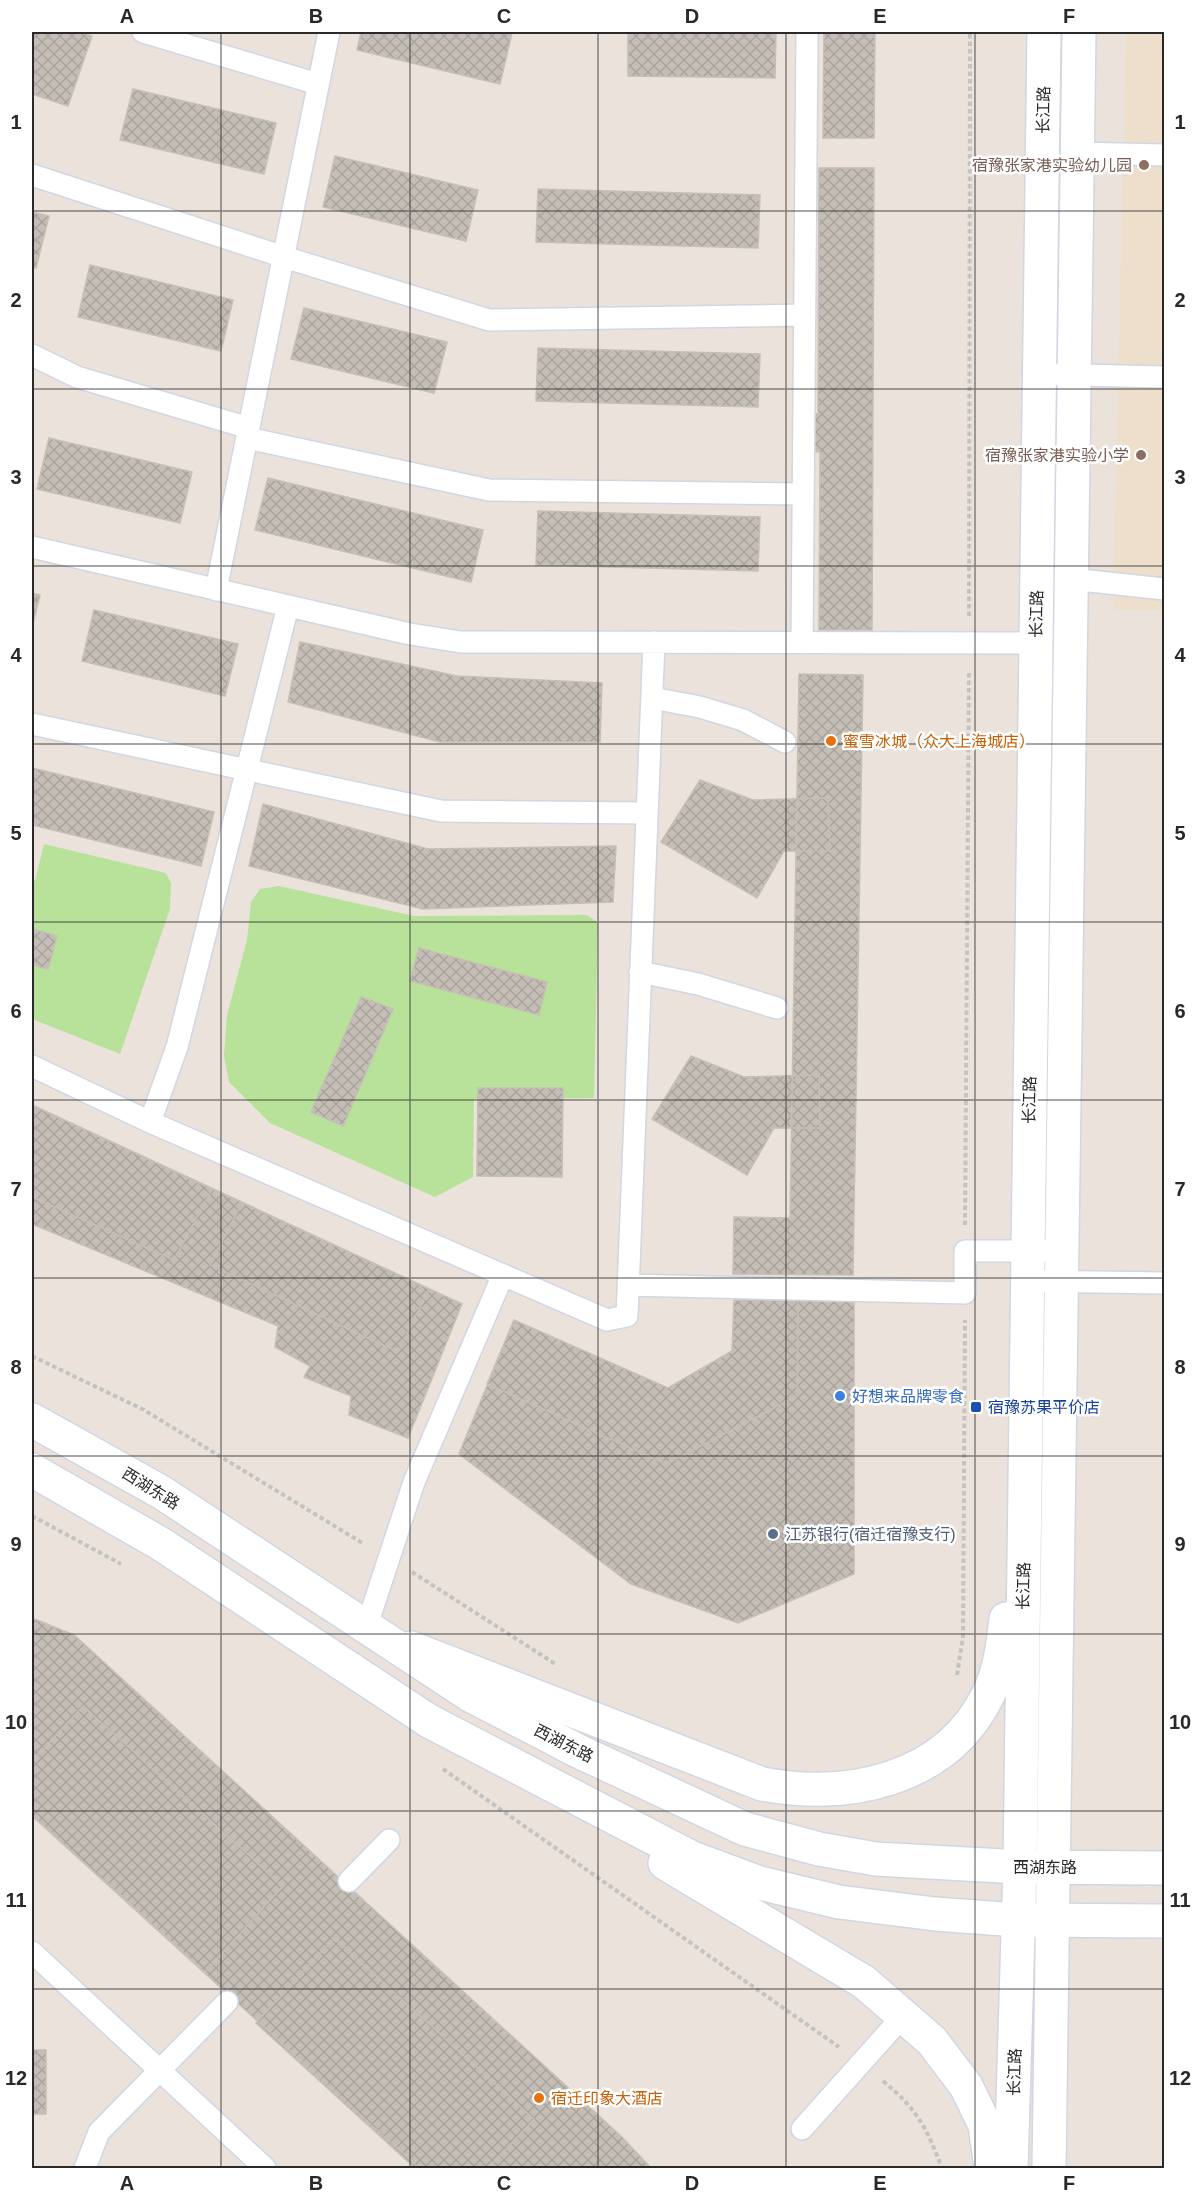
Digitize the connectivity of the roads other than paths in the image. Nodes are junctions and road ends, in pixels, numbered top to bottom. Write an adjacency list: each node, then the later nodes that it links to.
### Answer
1 (143, 32): 6 (lane)
2 (329, 32): 6 (lane)
3 (807, 32): 11 (lane)
4 (1044, 32): 13 (street, 长江路)
5 (1079, 32): 7 (street, 长江路)
6 (318, 84): 10 (lane)
7 (1077, 153): 8 (lane); 14 (street, 长江路)
8 (1164, 155)
9 (32, 175): 10 (lane)
10 (284, 257): 11 (lane); 16 (lane)
11 (805, 315): 17 (lane)
12 (32, 356): 16 (lane)
13 (1039, 374): 14 (lane); 25 (street, 长江路)
14 (1074, 375): 15 (lane); 19 (street, 长江路)
15 (1164, 377)
16 (248, 433): 17 (lane); 21 (lane)
17 (803, 494): 24 (lane)
18 (32, 547): 21 (lane)
19 (1071, 579): 20 (lane); 36 (street, 长江路)
20 (1164, 589)
21 (216, 590): 22 (lane)
22 (288, 606): 23 (lane); 29 (lane)
23 (654, 642): 24 (lane); 26 (lane)
24 (802, 643): 25 (lane)
25 (1035, 643): 35 (street, 长江路)
26 (652, 698): 28 (lane); 30 (lane)
27 (32, 724): 29 (lane)
28 (784, 742)
29 (247, 770): 30 (lane); 34 (lane)
30 (647, 813): 31 (lane)
31 (640, 972): 32 (lane); 39 (lane)
32 (777, 1008)
33 (32, 1066): 34 (lane)
34 (150, 1122): 37 (lane)
35 (1027, 1266): 36 (lane); 36 (lane); 39 (lane); 42 (street, 长江路)
36 (1061, 1266): 38 (lane); 46 (street, 长江路)
37 (503, 1275): 39 (lane); 43 (lane)
38 (1164, 1283)
39 (628, 1285)
40 (32, 1420): 43 (street, 西湖东路)
41 (32, 1470): 44 (street)
42 (1024, 1474): 43 (street); 47 (street, 长江路)
43 (371, 1631): 47 (street, 西湖东路)
44 (429, 1721): 51 (street); 55 (street)
45 (389, 1840): 49 (lane)
46 (1053, 1866): 47 (street, 西湖东路); 48 (street, 西湖东路); 50 (street, 长江路)
47 (1020, 1867): 51 (street, 长江路)
48 (1164, 1868)
49 (349, 1881)
50 (1052, 1919): 51 (street); 52 (street); 62 (street, 长江路)
51 (1018, 1920): 61 (street, 长江路)
52 (1164, 1921)
53 (32, 1952): 56 (lane)
54 (227, 2001): 56 (lane)
55 (903, 2016): 57 (lane); 60 (street)
56 (159, 2070): 58 (lane); 59 (lane)
57 (802, 2129)
58 (85, 2169)
59 (265, 2169)
60 (992, 2169)
61 (1011, 2169)
62 (1049, 2169)

